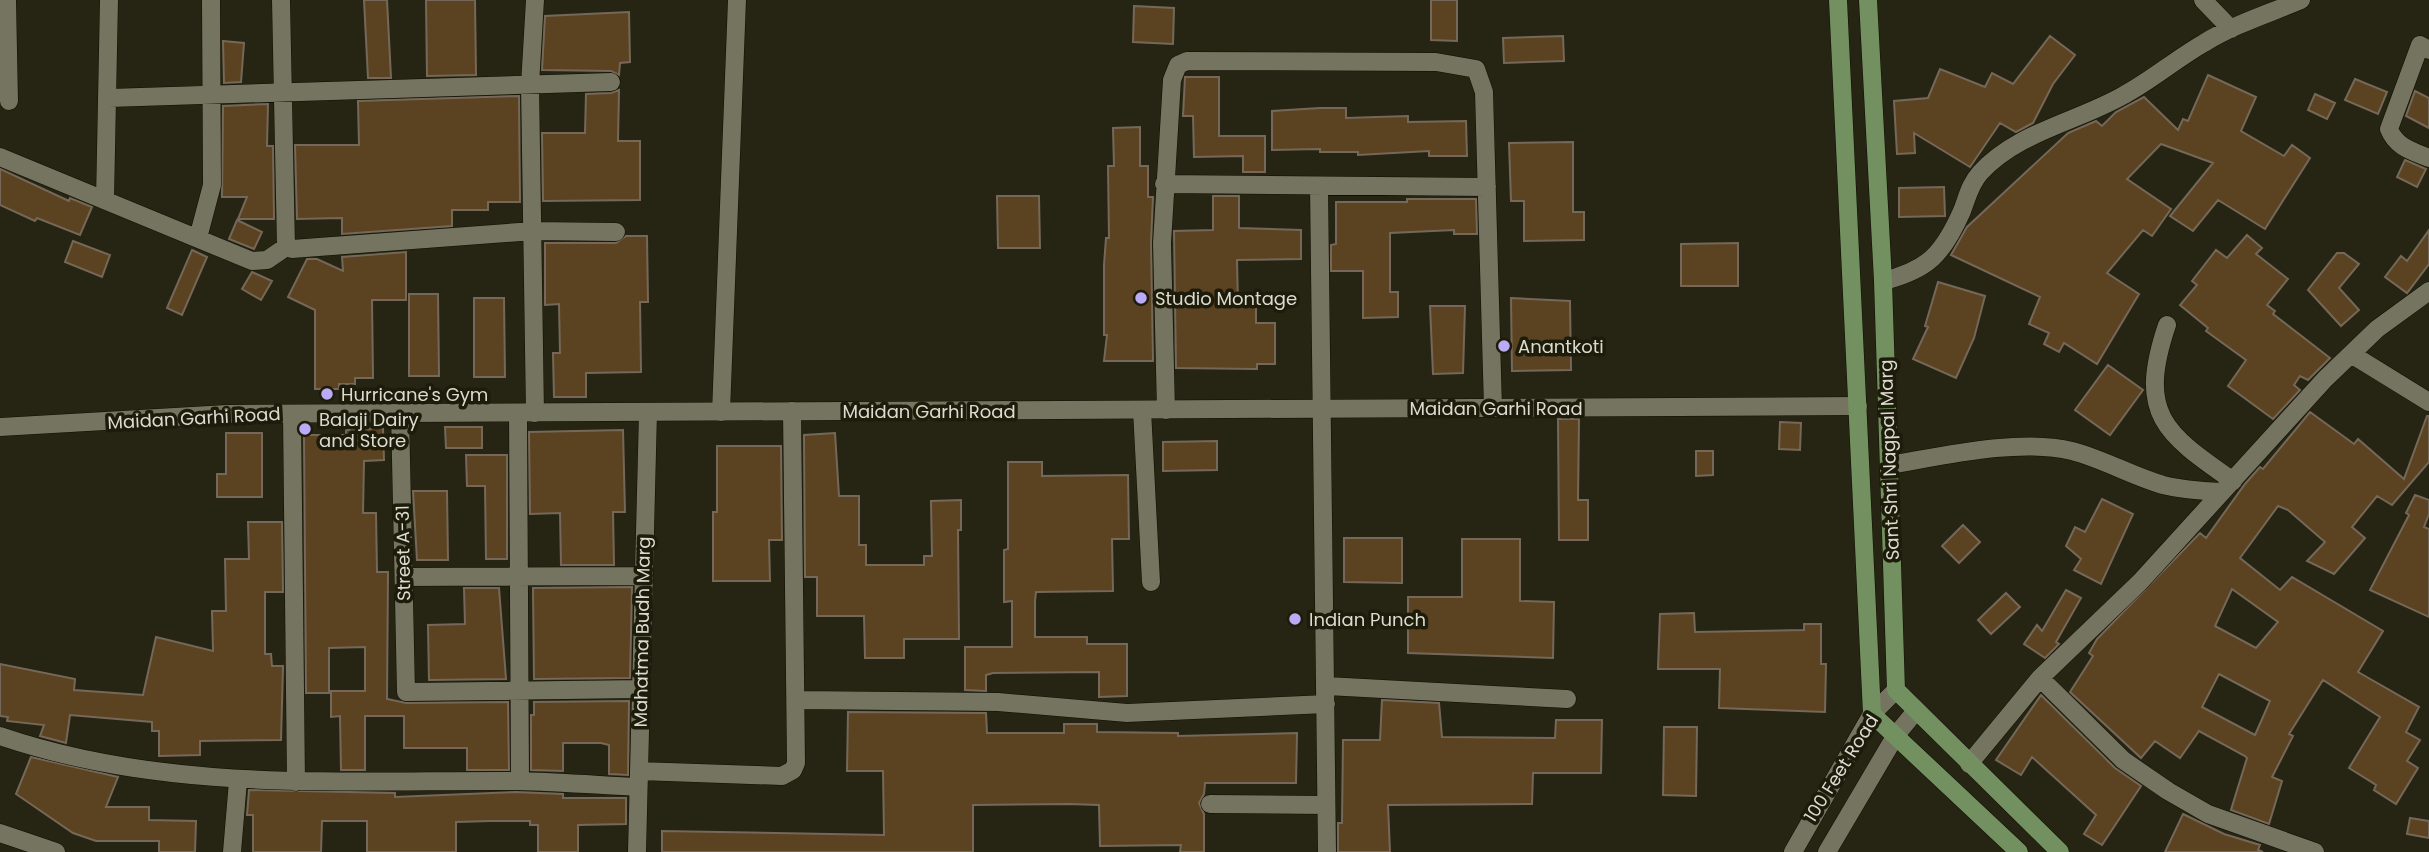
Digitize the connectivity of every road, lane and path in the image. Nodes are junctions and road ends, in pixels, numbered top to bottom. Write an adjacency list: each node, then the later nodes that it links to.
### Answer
1 (8, 0): 18 (street)
2 (108, 0): 17 (street)
3 (211, 0): 16 (street)
4 (281, 0): 15 (street)
5 (535, 0): 14 (street)
6 (737, 0): 41 (street)
7 (1838, 0): 34 (main road, Sant Shri Nagpal Marg)
8 (1868, 0): 29 (main road, Sant Shri Nagpal Marg)
9 (2203, 0): 11 (street)
10 (2301, 0): 11 (street)
11 (2231, 29): 29 (street)
12 (2429, 50): 20 (street)
13 (611, 82): 14 (street)
14 (530, 85): 15 (street); 25 (street)
15 (281, 91): 16 (street); 28 (street)
16 (212, 95): 17 (street); 27 (street)
17 (109, 99): 24 (street)
18 (9, 101)
19 (0, 157): 24 (street)
20 (2429, 158)
21 (1164, 184): 22 (street); 23 (street); 38 (street)
22 (1319, 186): 23 (street); 36 (street)
23 (1487, 187): 35 (street)
24 (105, 200): 27 (street)
25 (533, 231): 26 (street); 28 (street); 43 (street)
26 (616, 232)
27 (198, 238): 28 (street)
28 (286, 247)
29 (1883, 281): 46 (main road, Sant Shri Nagpal Marg)
30 (2429, 291): 32 (street)
31 (2167, 325): 47 (street)
32 (2351, 354): 33 (street); 47 (street)
33 (2429, 402)
34 (1858, 406): 35 (street, Maidan Garhi Road); 61 (main road, Sant Shri Nagpal Marg)
35 (1493, 408): 36 (street, Maidan Garhi Road)
36 (1324, 409): 38 (street, Maidan Garhi Road); 53 (street)
37 (1142, 410): 38 (street, Maidan Garhi Road); 39 (street, Maidan Garhi Road); 51 (street)
38 (1166, 410)
39 (792, 411): 41 (street, Maidan Garhi Road); 58 (street)
40 (648, 412): 41 (street, Maidan Garhi Road); 43 (street, Maidan Garhi Road); 48 (street, Mahatma Budh Marg)
41 (721, 412)
42 (400, 413): 43 (street, Maidan Garhi Road); 44 (street, Maidan Garhi Road); 49 (street, Street A-31)
43 (527, 413): 50 (street)
44 (292, 414): 45 (street, Maidan Garhi Road); 68 (street)
45 (1, 425)
46 (1890, 465): 47 (street); 56 (main road, Sant Shri Nagpal Marg)
47 (2227, 487): 52 (street)
48 (643, 576): 50 (street); 54 (street, Mahatma Budh Marg)
49 (404, 577): 50 (street); 55 (street, Street A-31)
50 (519, 578): 55 (street)
51 (1152, 582)
52 (2040, 678): 64 (street); 80 (street)
53 (1327, 686): 57 (street); 59 (street)
54 (641, 689): 55 (street); 65 (street, Mahatma Budh Marg)
55 (519, 690): 67 (street)
56 (1896, 690): 60 (main road); 61 (street, 100 Feet Road)
57 (1567, 699)
58 (797, 700): 59 (street); 65 (street)
59 (1326, 704): 70 (street)
60 (1915, 712): 62 (street, 100 Feet Road); 64 (main road)
61 (1872, 714): 62 (main road); 76 (street, 100 Feet Road)
62 (1896, 734): 77 (street, 100 Feet Road); 78 (main road)
63 (0, 736): 66 (street)
64 (1969, 764): 79 (main road)
65 (639, 779): 67 (street); 74 (street, Mahatma Budh Marg)
66 (238, 781): 68 (street); 73 (street)
67 (520, 781): 68 (street)
68 (296, 782)
69 (1210, 804): 70 (street)
70 (1326, 805): 75 (street)
71 (0, 833): 72 (street)
72 (56, 852)
73 (232, 852)
74 (638, 852)
75 (1327, 852)
76 (1793, 852)
77 (1827, 852)
78 (2019, 852)
79 (2060, 852)
80 (2315, 852)

